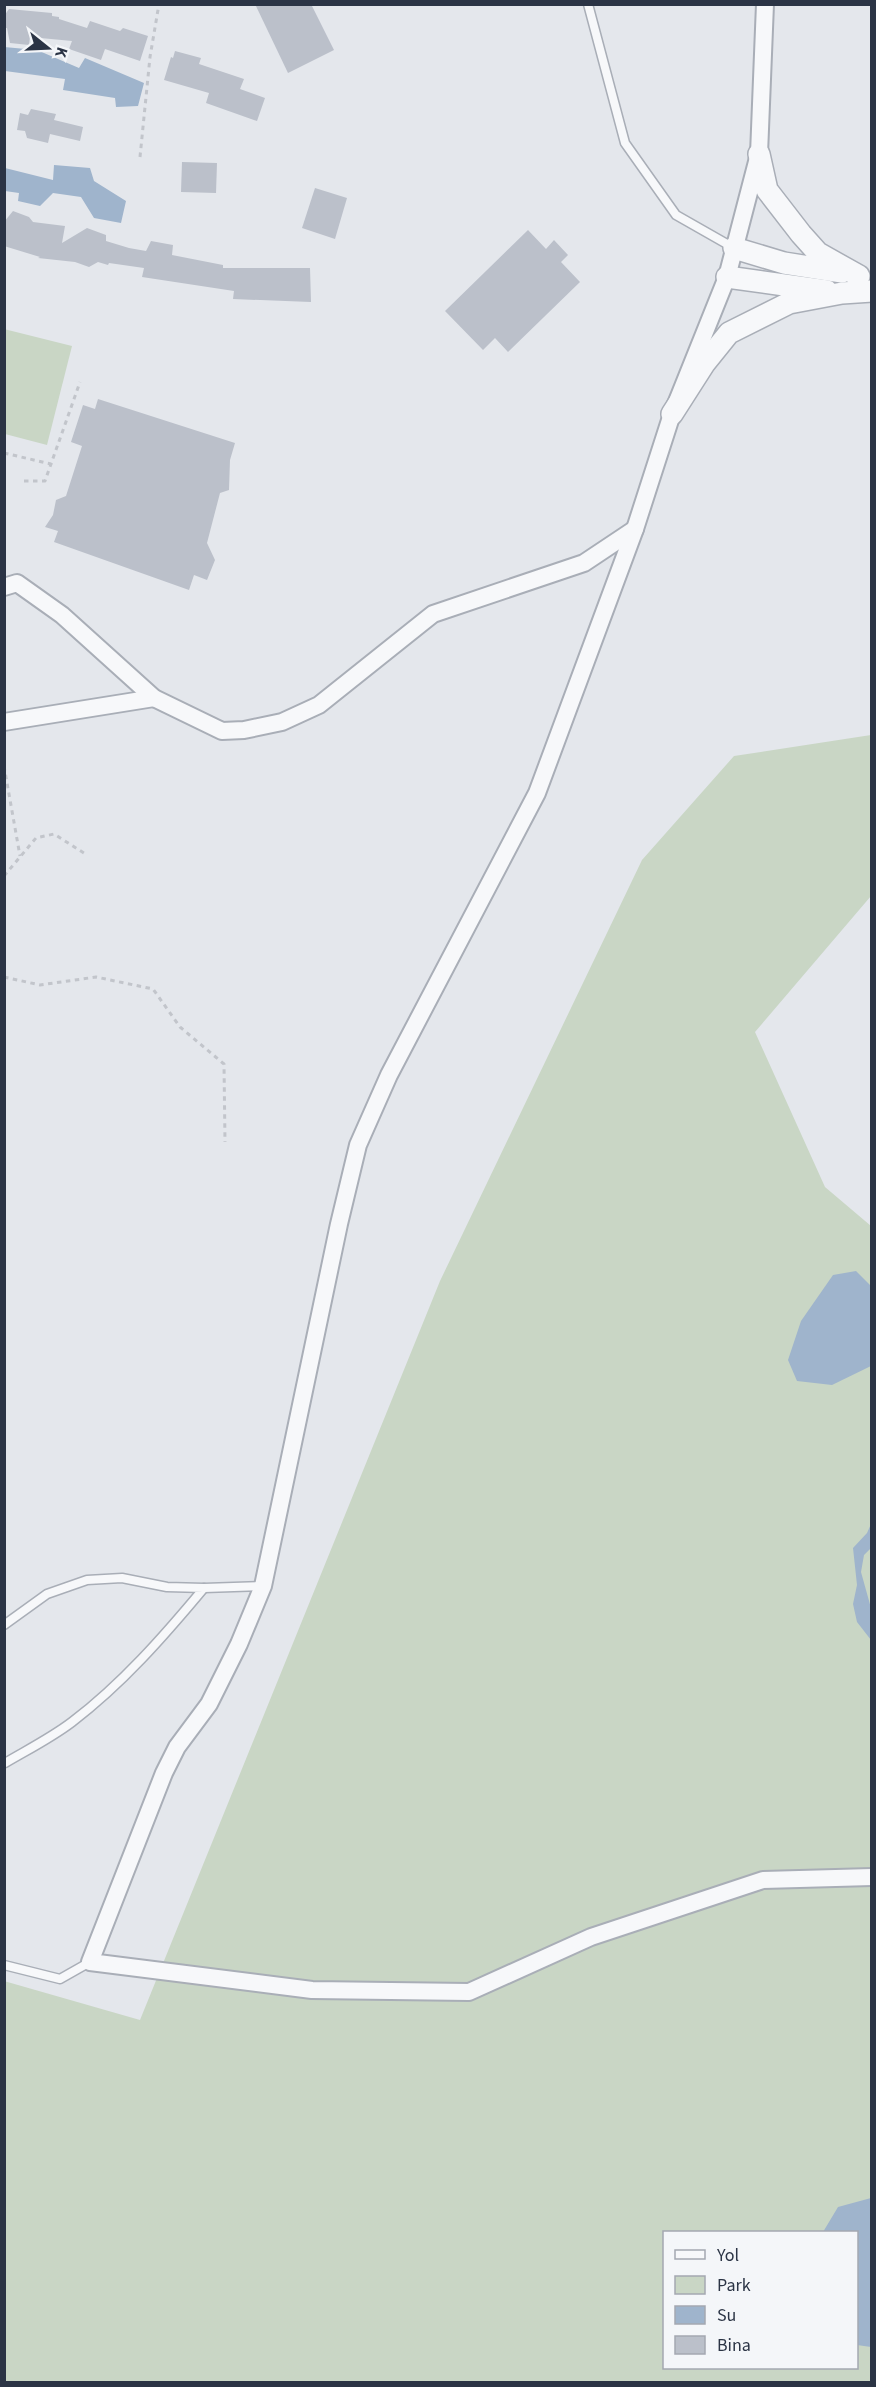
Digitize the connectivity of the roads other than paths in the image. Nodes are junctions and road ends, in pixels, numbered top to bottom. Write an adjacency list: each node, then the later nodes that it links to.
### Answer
1 (588, 4): 4 (lane)
2 (765, 4): 3 (street)
3 (759, 153): 4 (street); 6 (street)
4 (734, 248): 5 (street); 6 (street)
5 (727, 277): 7 (street); 8 (street)
6 (867, 282): 7 (street)
7 (842, 293): 8 (street)
8 (672, 414): 9 (street)
9 (635, 529): 11 (street); 13 (street)
10 (4, 587): 11 (street)
11 (154, 698): 12 (street)
12 (4, 722)
13 (263, 1586): 14 (lane); 18 (street)
14 (204, 1588): 15 (lane); 16 (lane)
15 (4, 1625)
16 (5, 1763)
17 (872, 1877): 18 (street)
18 (90, 1962): 19 (lane)
19 (4, 1965)

